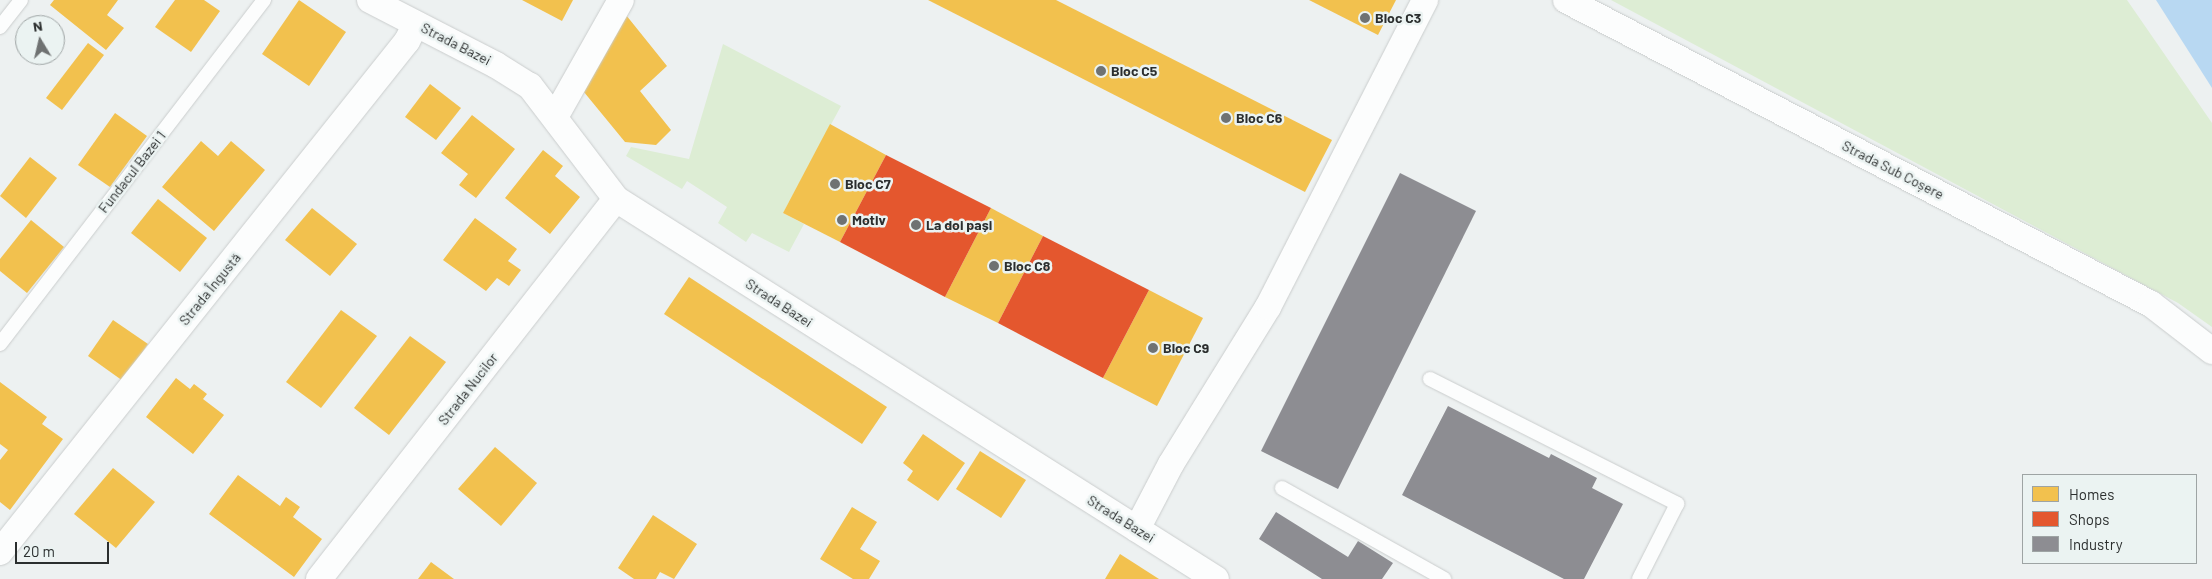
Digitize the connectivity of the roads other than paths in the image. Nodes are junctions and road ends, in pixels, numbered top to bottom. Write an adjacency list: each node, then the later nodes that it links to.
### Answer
1 (21, 0): 8 (lane)
2 (264, 0): 11 (lane, Fundacul Bazei 1)
3 (370, 0): 7 (street, Strada Bazei)
4 (621, 0): 9 (street)
5 (1425, 0): 15 (street)
6 (1566, 0): 12 (street, Strada Sub Coșere)
7 (416, 24): 9 (street, Strada Bazei); 16 (street, Strada Îngustă)
8 (0, 27)
9 (555, 117): 10 (street, Strada Bazei)
10 (616, 199): 15 (street, Strada Bazei); 17 (street, Strada Nucilor)
11 (0, 344)
12 (2212, 351)
13 (1430, 379): 20 (lane)
14 (1282, 488): 19 (lane)
15 (1137, 529): 18 (street, Strada Bazei)
16 (0, 552)
17 (319, 579)
18 (1216, 579)
19 (1444, 579)
20 (1639, 579)

